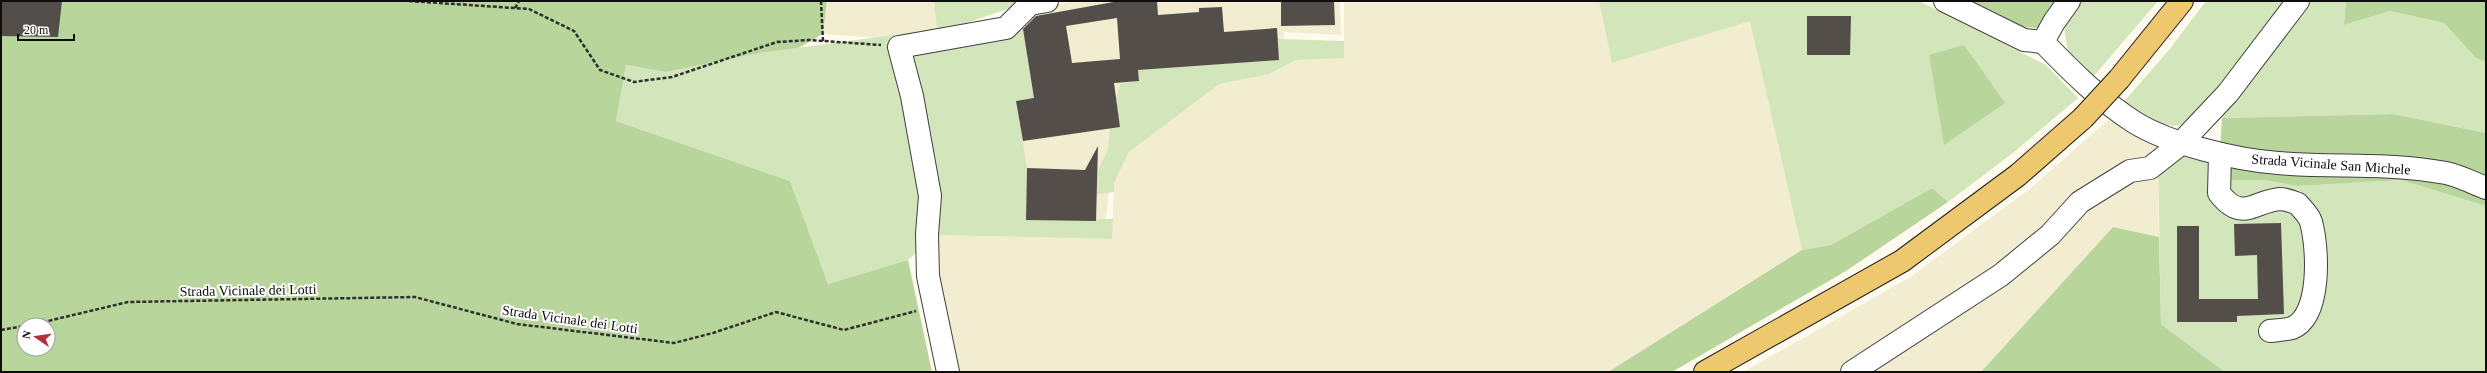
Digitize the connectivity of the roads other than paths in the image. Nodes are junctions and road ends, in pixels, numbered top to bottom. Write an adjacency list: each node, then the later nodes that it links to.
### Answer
1 (1046, 1): 11 (street)
2 (1945, 1): 6 (street)
3 (2069, 1): 6 (street)
4 (2182, 1): 12 (main road, bridge)
5 (2298, 1): 7 (street)
6 (2043, 42): 7 (street, Strada Vicinale San Michele)
7 (2182, 142): 8 (street, Strada Vicinale San Michele); 13 (street)
8 (2220, 155): 9 (street, Strada Vicinale San Michele); 10 (street)
9 (2486, 188)
10 (2270, 331)
11 (948, 372)
12 (1705, 372)
13 (1852, 372)

